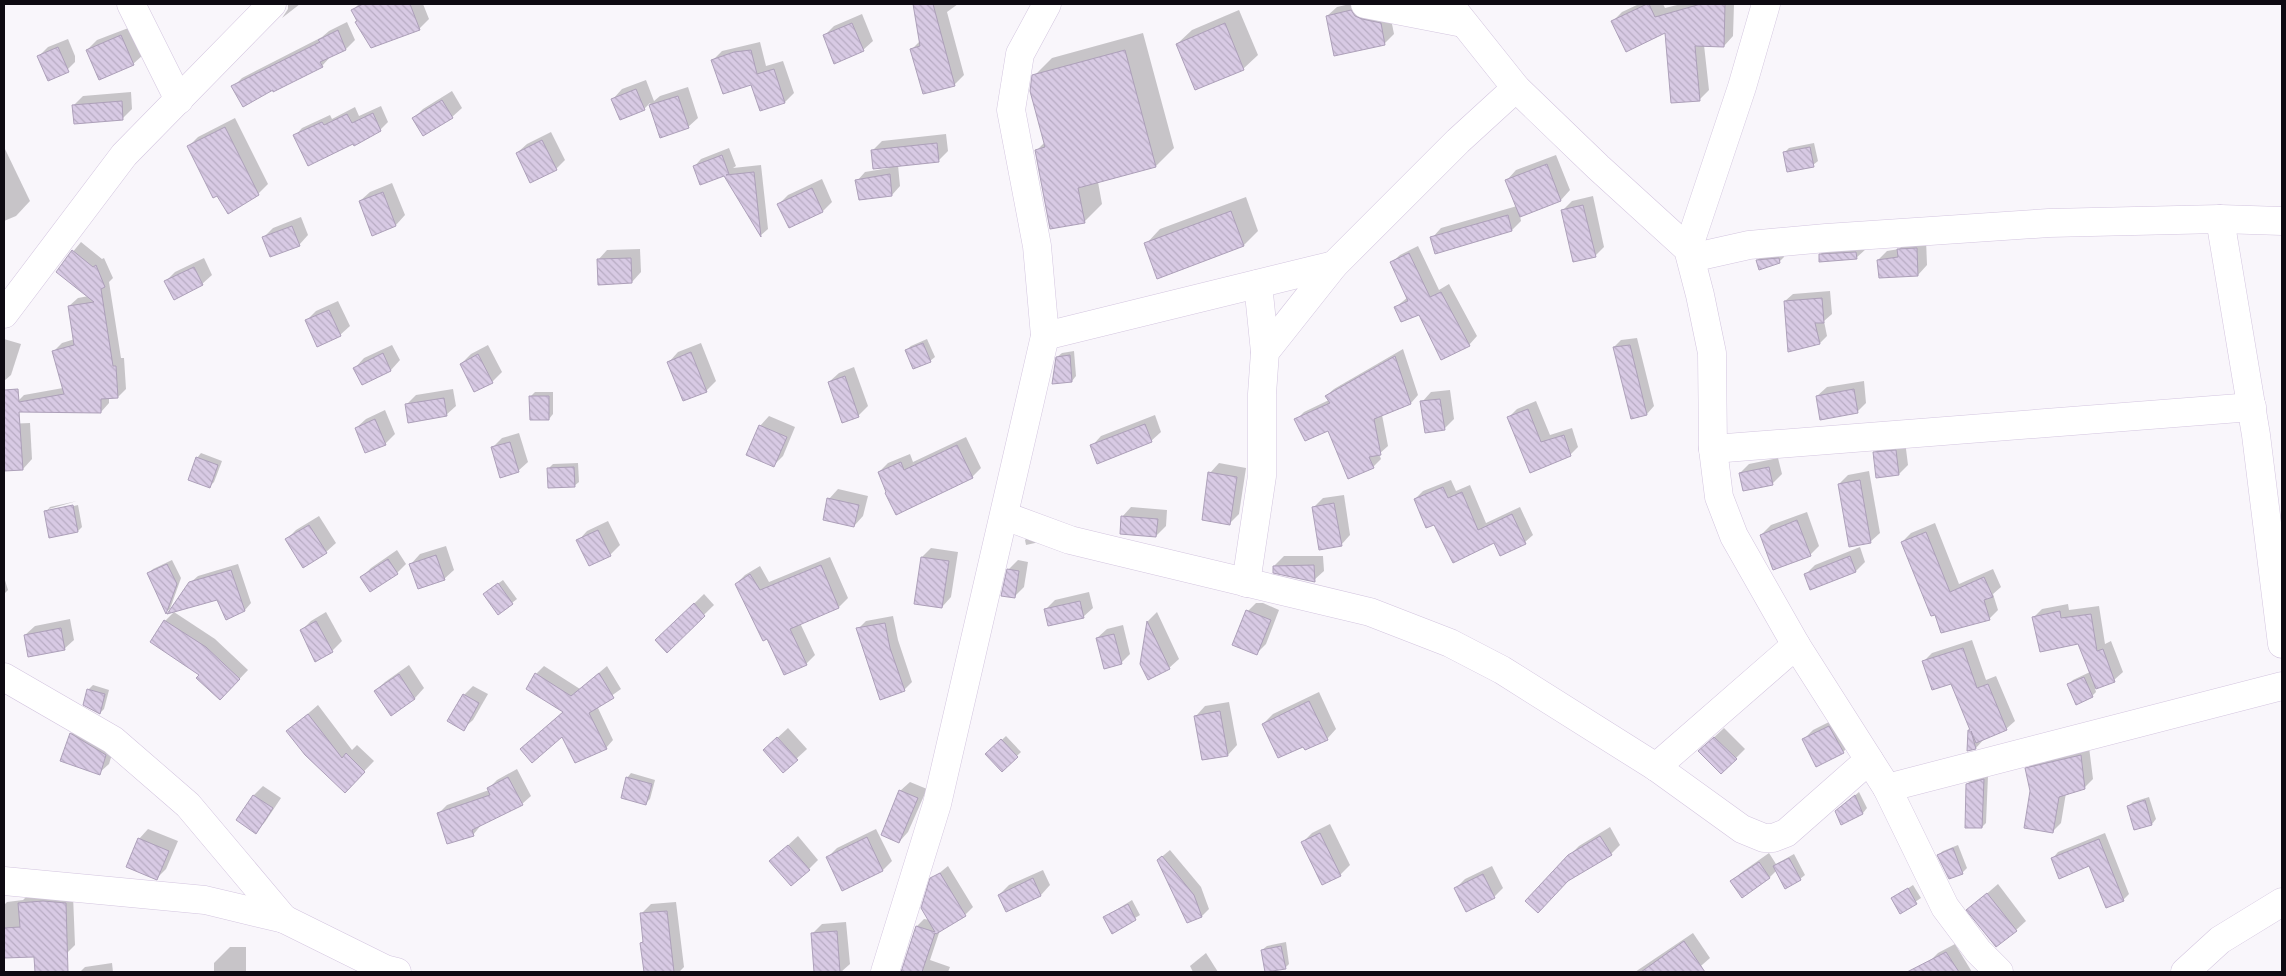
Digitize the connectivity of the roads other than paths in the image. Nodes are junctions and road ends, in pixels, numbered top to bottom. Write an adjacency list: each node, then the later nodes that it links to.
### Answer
1 (131, 4): 8 (street)
2 (272, 4): 8 (street)
3 (1048, 4): 15 (street)
4 (1365, 4): 6 (street)
5 (1766, 4): 11 (street)
6 (1456, 13): 7 (street)
7 (1516, 88): 11 (street); 12 (street)
8 (178, 100): 14 (street)
9 (2220, 219): 10 (street); 11 (street); 17 (street)
10 (2282, 221)
11 (1689, 254): 18 (street)
12 (1334, 265): 13 (street); 16 (street)
13 (1258, 284): 15 (street); 16 (street)
14 (4, 314)
15 (1045, 336): 19 (street)
16 (1265, 352): 20 (street)
17 (2252, 407): 18 (street); 21 (street)
18 (1713, 449): 22 (street)
19 (1005, 516): 20 (street); 32 (street)
20 (1246, 583): 26 (street)
21 (2282, 644)
22 (1796, 645): 25 (street); 26 (street)
23 (4, 677): 30 (street)
24 (2282, 686): 27 (street)
25 (1869, 760): 26 (street); 27 (street)
26 (1656, 767)
27 (1887, 788): 33 (street)
28 (4, 881): 30 (street)
29 (2282, 902): 34 (street)
30 (284, 919): 31 (street)
31 (397, 972)
32 (885, 972)
33 (1999, 972)
34 (2185, 972)

